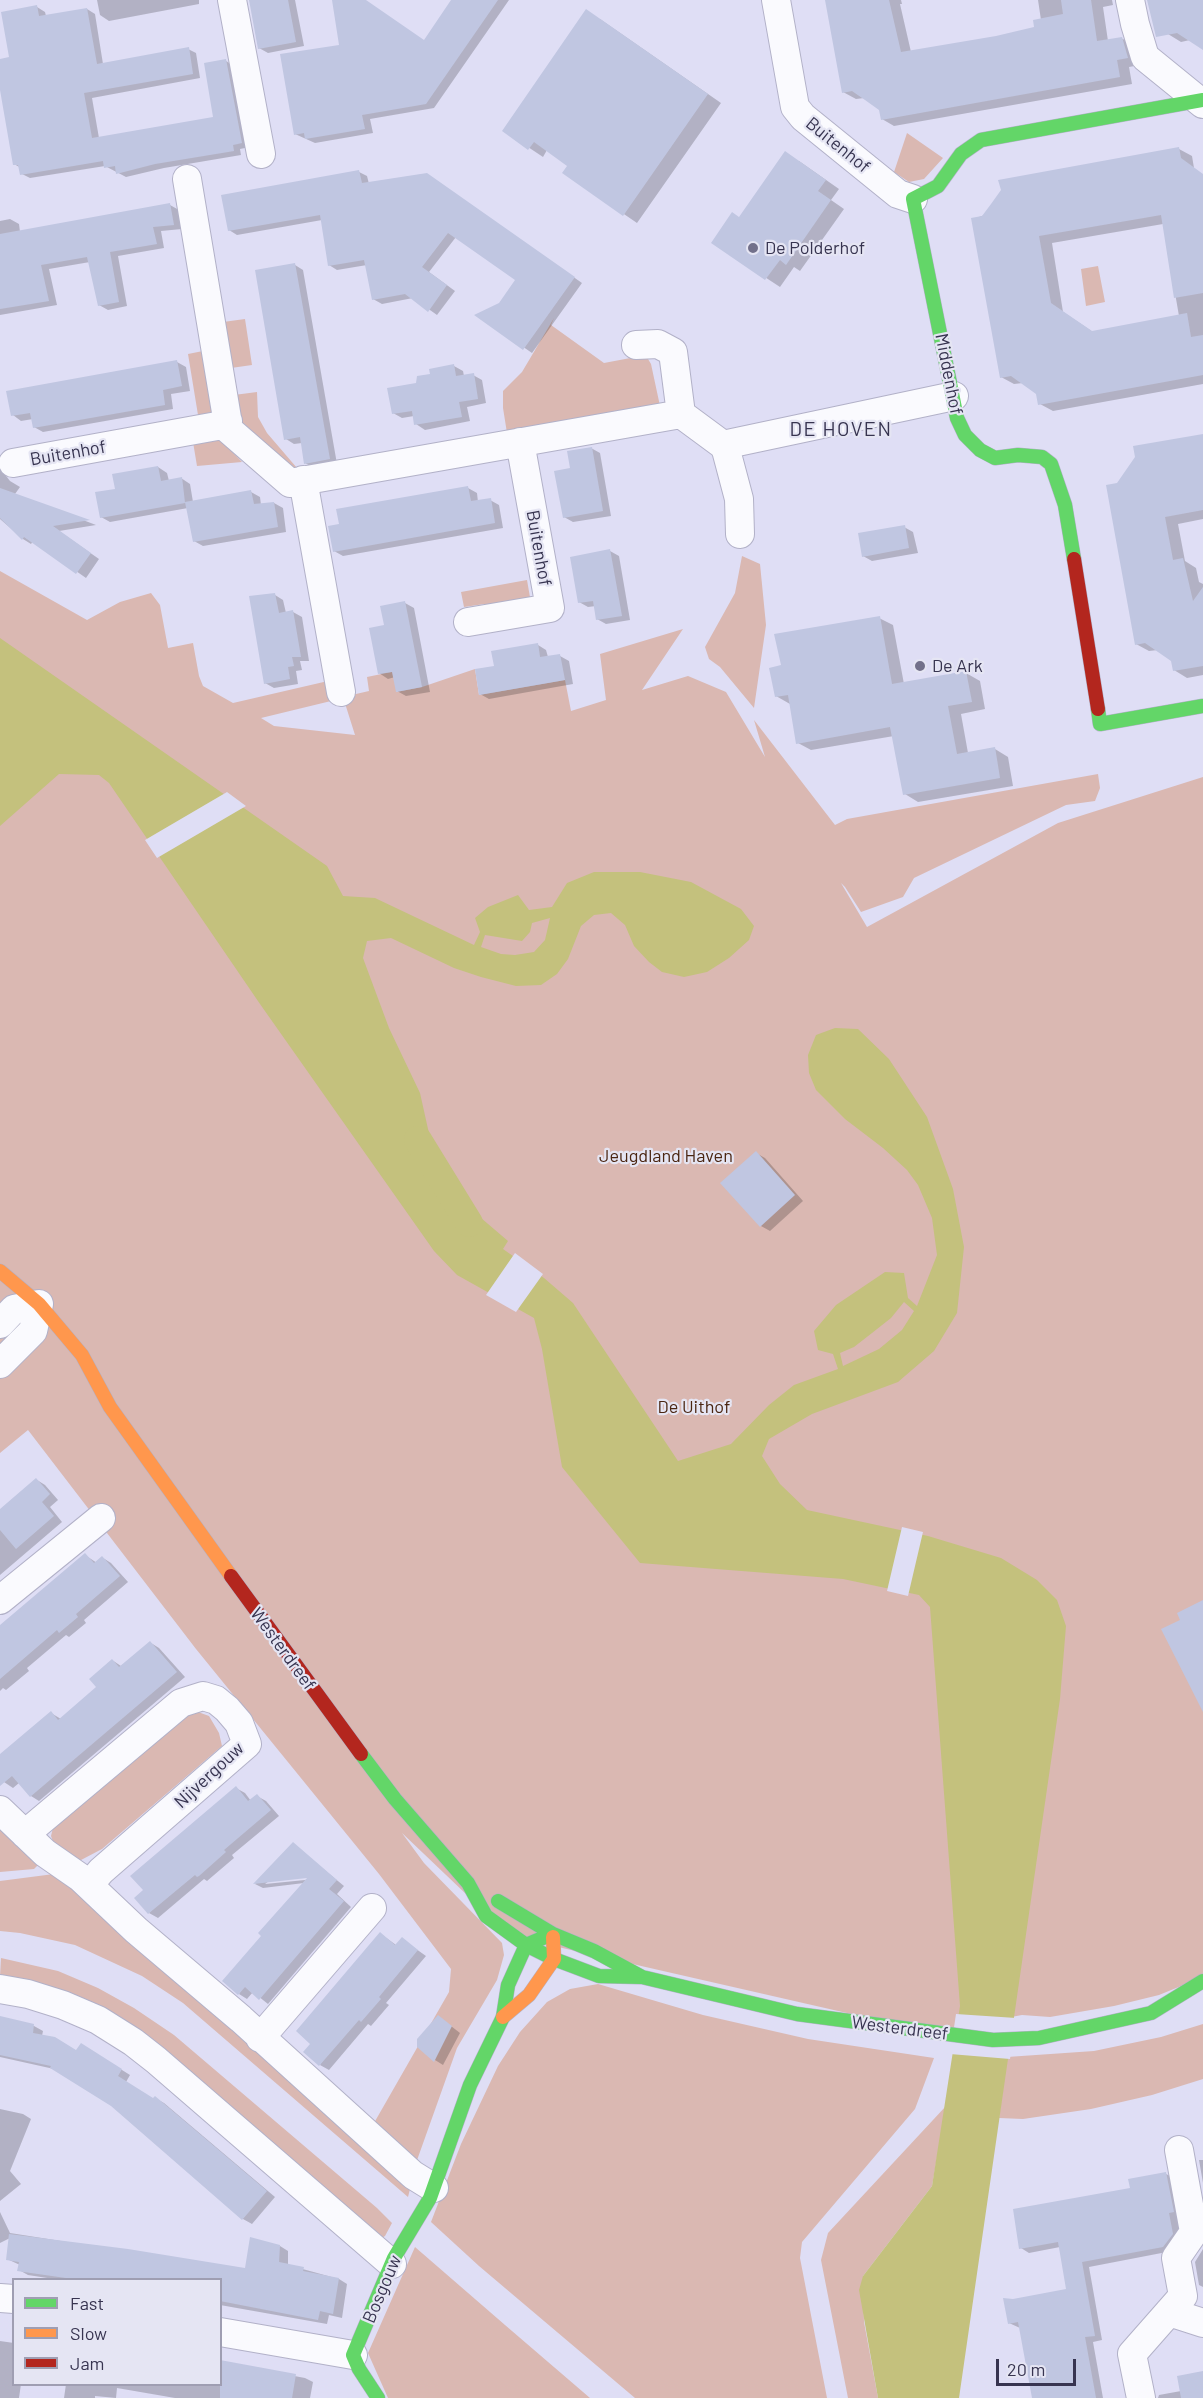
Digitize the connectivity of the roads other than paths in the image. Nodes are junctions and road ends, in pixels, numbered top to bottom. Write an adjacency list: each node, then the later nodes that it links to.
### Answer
1 (232, 0): 5 (street)
2 (776, 0): 7 (street, Buitenhof)
3 (1130, 0): 4 (street)
4 (1202, 101): 7 (main road)
5 (261, 154)
6 (187, 179): 11 (street)
7 (913, 199): 9 (main road, Middenhof)
8 (636, 345): 10 (street)
9 (954, 396): 13 (street); 19 (main road, Middenhof)
10 (681, 414): 12 (street); 13 (street)
11 (228, 421): 14 (street, Buitenhof); 15 (street)
12 (520, 442): 15 (street); 17 (street, Buitenhof)
13 (723, 445): 16 (street)
14 (13, 463)
15 (303, 480): 18 (street)
16 (740, 534)
17 (468, 622)
18 (340, 692)
19 (1203, 706)
20 (0, 1270): 21 (main road, Westerdreef)
21 (13, 1309): 22 (street); 24 (main road, Westerdreef)
22 (0, 1364)
23 (79, 1378): 24 (main road, Westerdreef)
24 (110, 1407): 29 (main road, Westerdreef)
25 (101, 1518): 26 (street)
26 (0, 1600)
27 (0, 1810): 28 (street)
28 (25, 1834): 30 (street); 30 (street, Nijvergouw)
29 (468, 1883): 32 (main road, Westerdreef); 33 (main road, Westerdreef)
30 (89, 1885): 41 (street)
31 (372, 1908): 41 (street)
32 (553, 1934): 33 (main road); 34 (main road); 35 (main road, Westerdreef)
33 (526, 1945): 34 (main road, Westerdreef); 40 (main road)
34 (554, 1959): 35 (main road, Westerdreef); 40 (main road)
35 (642, 1977): 39 (main road, Westerdreef)
36 (1203, 1981): 39 (main road, Westerdreef)
37 (0, 1989): 44 (street)
38 (1181, 2008): 39 (main road, Westerdreef)
39 (1160, 2010)
40 (503, 2017): 43 (main road)
41 (260, 2038): 43 (street)
42 (1179, 2150): 45 (street)
43 (434, 2188): 44 (main road, Bosgouw)
44 (392, 2264): 48 (main road, Bosgouw)
45 (1169, 2312): 46 (street); 50 (street)
46 (1203, 2324)
47 (222, 2332): 48 (street)
48 (354, 2355): 49 (main road)
49 (378, 2398)
50 (1141, 2398)

